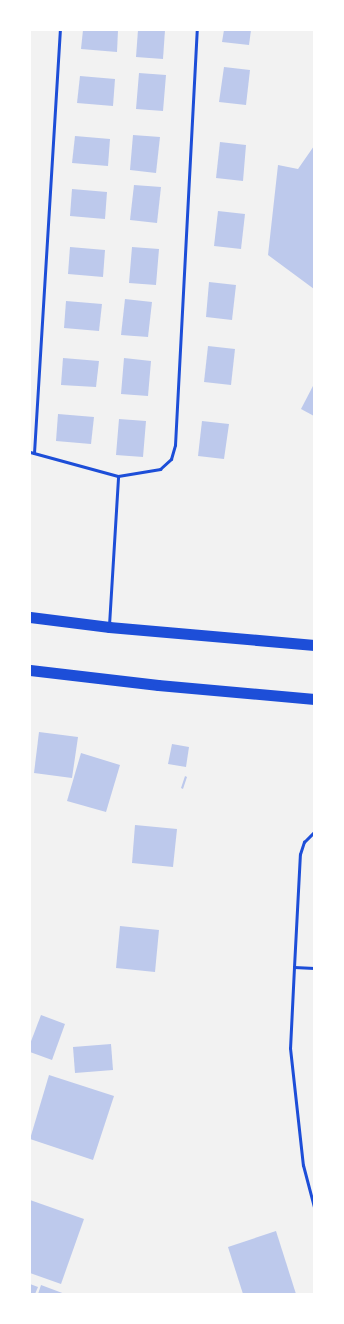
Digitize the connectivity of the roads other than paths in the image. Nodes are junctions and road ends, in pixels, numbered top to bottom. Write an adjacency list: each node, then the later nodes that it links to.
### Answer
1 (60, 30): 4 (lane)
2 (197, 30): 5 (lane)
3 (30, 452): 4 (lane)
4 (34, 453): 5 (lane)
5 (118, 476): 7 (lane)
6 (30, 617): 7 (highway)
7 (109, 627): 8 (highway)
8 (314, 645)
9 (30, 670): 10 (highway)
10 (314, 700)
11 (314, 832): 12 (lane)
12 (294, 967): 13 (lane); 14 (lane)
13 (314, 968)
14 (314, 1206)

